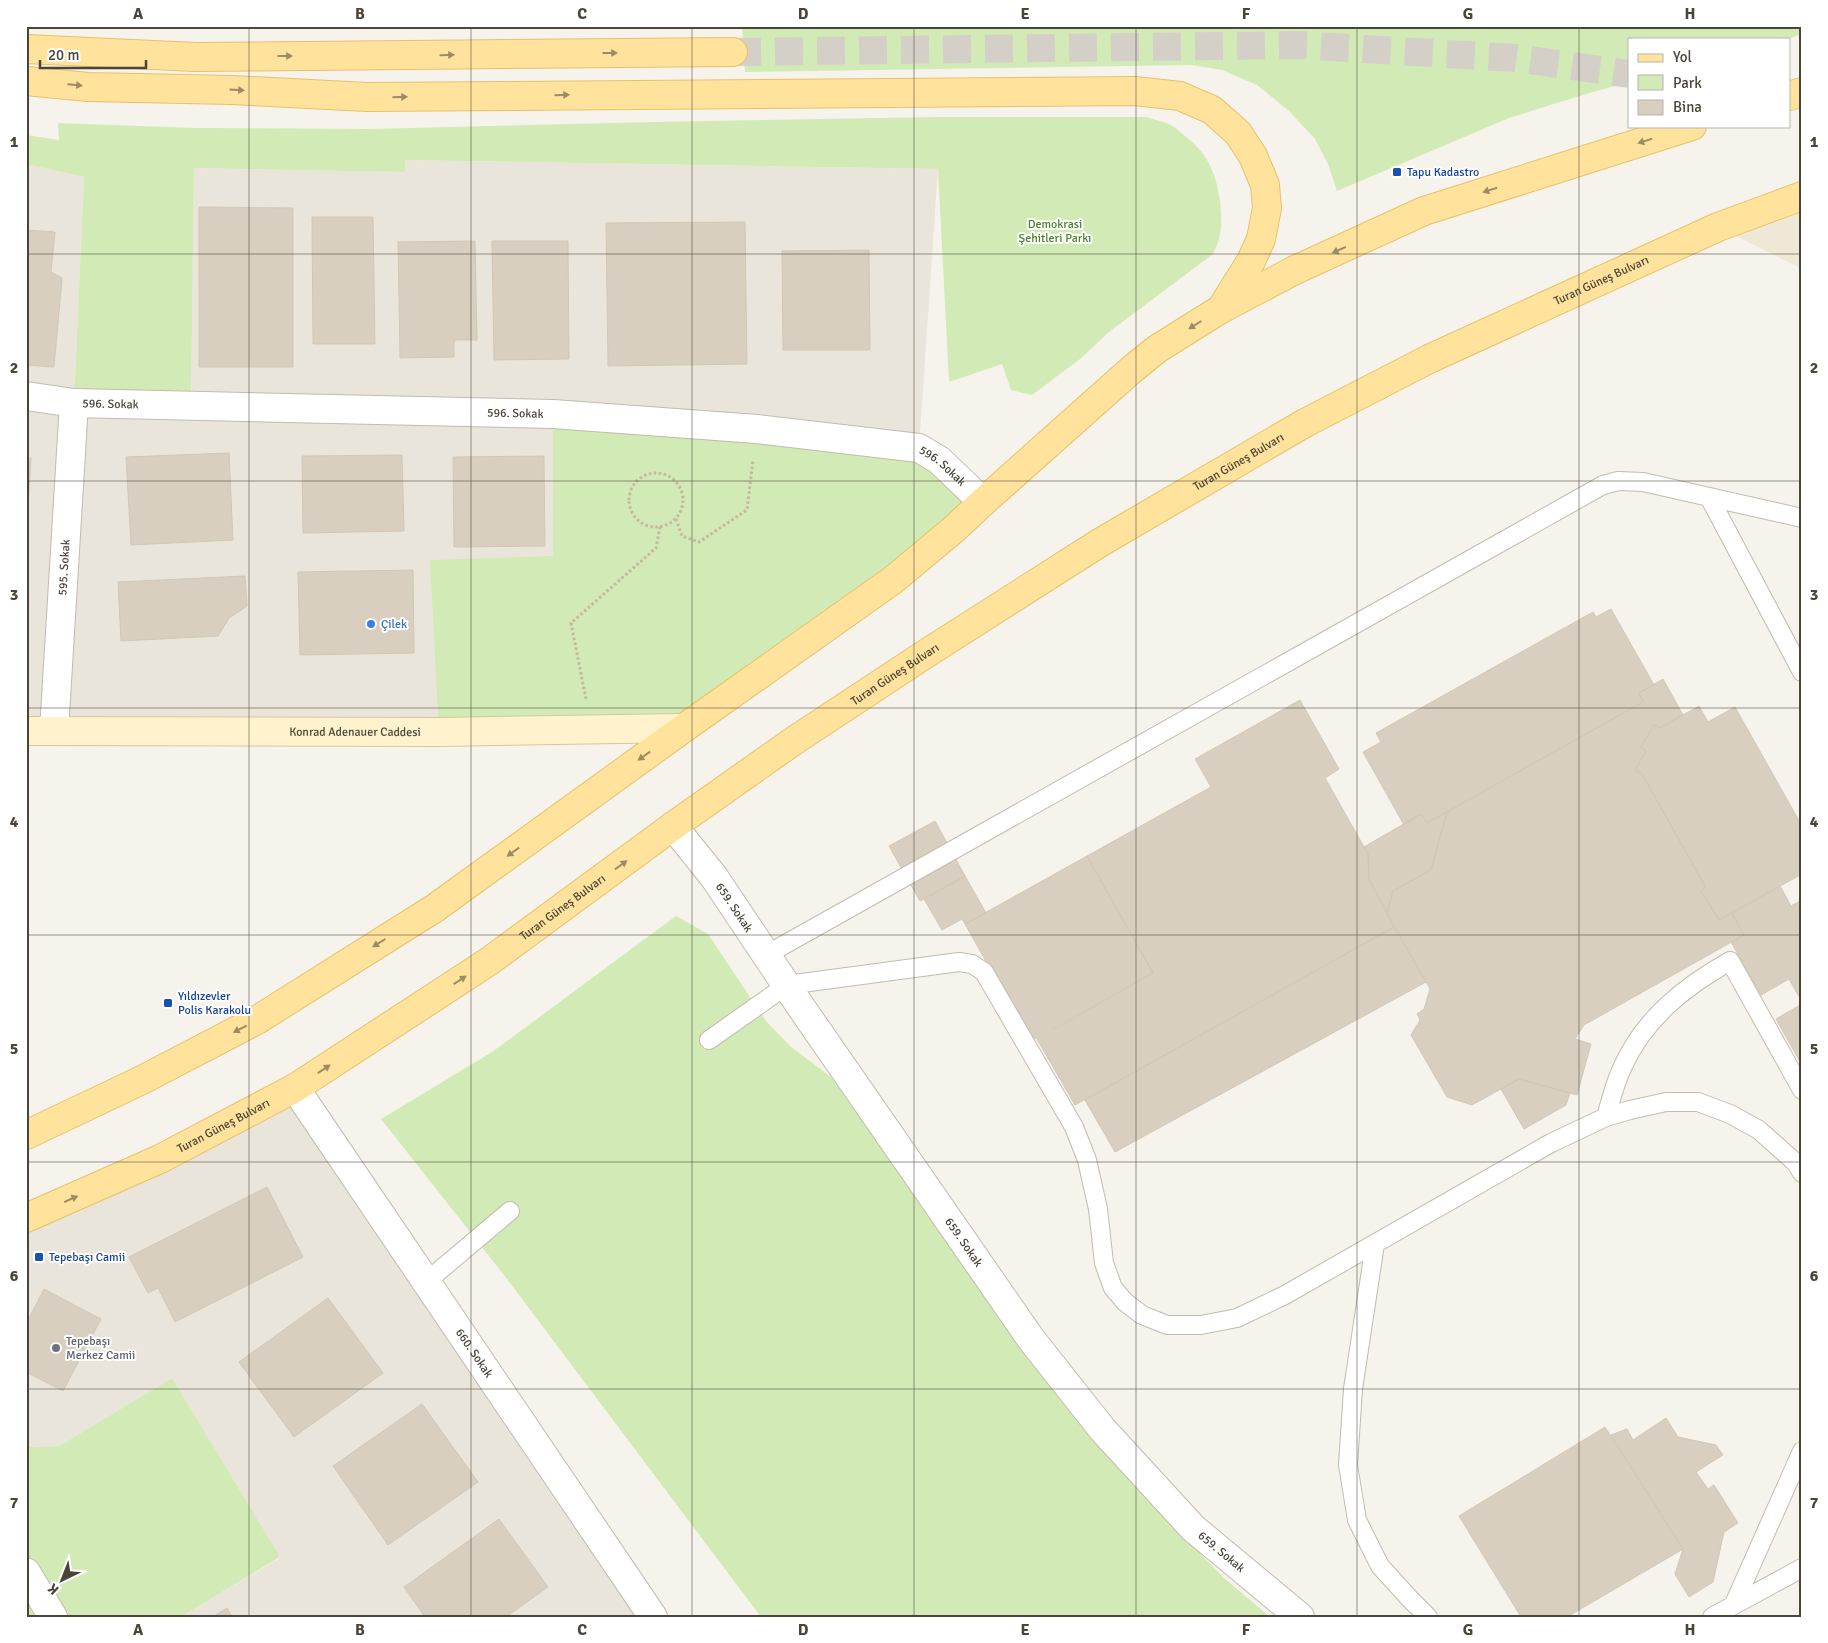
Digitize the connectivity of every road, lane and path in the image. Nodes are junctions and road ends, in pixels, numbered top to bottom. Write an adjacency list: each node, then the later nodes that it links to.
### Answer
1 (26, 49): 2 (main road, one-way to 2)
2 (733, 52)
3 (26, 81): 8 (main road, one-way to 8)
4 (1802, 92): 5 (main road)
5 (1790, 96)
6 (1686, 128): 8 (main road, one-way to 8)
7 (1802, 196): 22 (main road, Turan Güneş Bulvarı)
8 (1222, 309): 13 (main road, one-way to 13)
9 (26, 396): 10 (street, 596. Sokak)
10 (74, 403): 11 (street, 596. Sokak); 21 (street, 595. Sokak)
11 (757, 429): 13 (street, 596. Sokak); 15 (path)
12 (1709, 497): 14 (lane); 17 (lane); 23 (lane)
13 (983, 502): 18 (main road)
14 (1802, 518)
15 (676, 519): 16 (path); 16 (path)
16 (660, 527): 19 (path)
17 (1802, 672)
18 (684, 728): 19 (main road, Konrad Adenauer Caddesi); 29 (main road, one-way to 29)
19 (592, 730): 21 (main road, Konrad Adenauer Caddesi)
20 (26, 731): 21 (main road, Konrad Adenauer Caddesi)
21 (54, 731)
22 (673, 826): 23 (street, 659. Sokak); 26 (main road, Turan Güneş Bulvarı, one-way to 22)
23 (766, 955): 24 (street, 659. Sokak)
24 (787, 985): 25 (lane); 33 (lane); 41 (street, 659. Sokak)
25 (709, 1040)
26 (295, 1088): 32 (main road, Turan Güneş Bulvarı, one-way to 26); 34 (street, 660. Sokak)
27 (1802, 1090): 28 (lane)
28 (1606, 1117): 30 (lane); 33 (lane)
29 (26, 1135)
30 (1802, 1172)
31 (510, 1211): 34 (lane)
32 (26, 1218)
33 (1375, 1244): 42 (lane)
34 (426, 1282): 40 (street, 660. Sokak)
35 (1802, 1451): 38 (lane)
36 (1802, 1568): 38 (lane)
37 (26, 1572): 39 (street)
38 (1734, 1604): 43 (lane)
39 (53, 1617)
40 (653, 1617)
41 (1300, 1617)
42 (1428, 1617)
43 (1712, 1617)

